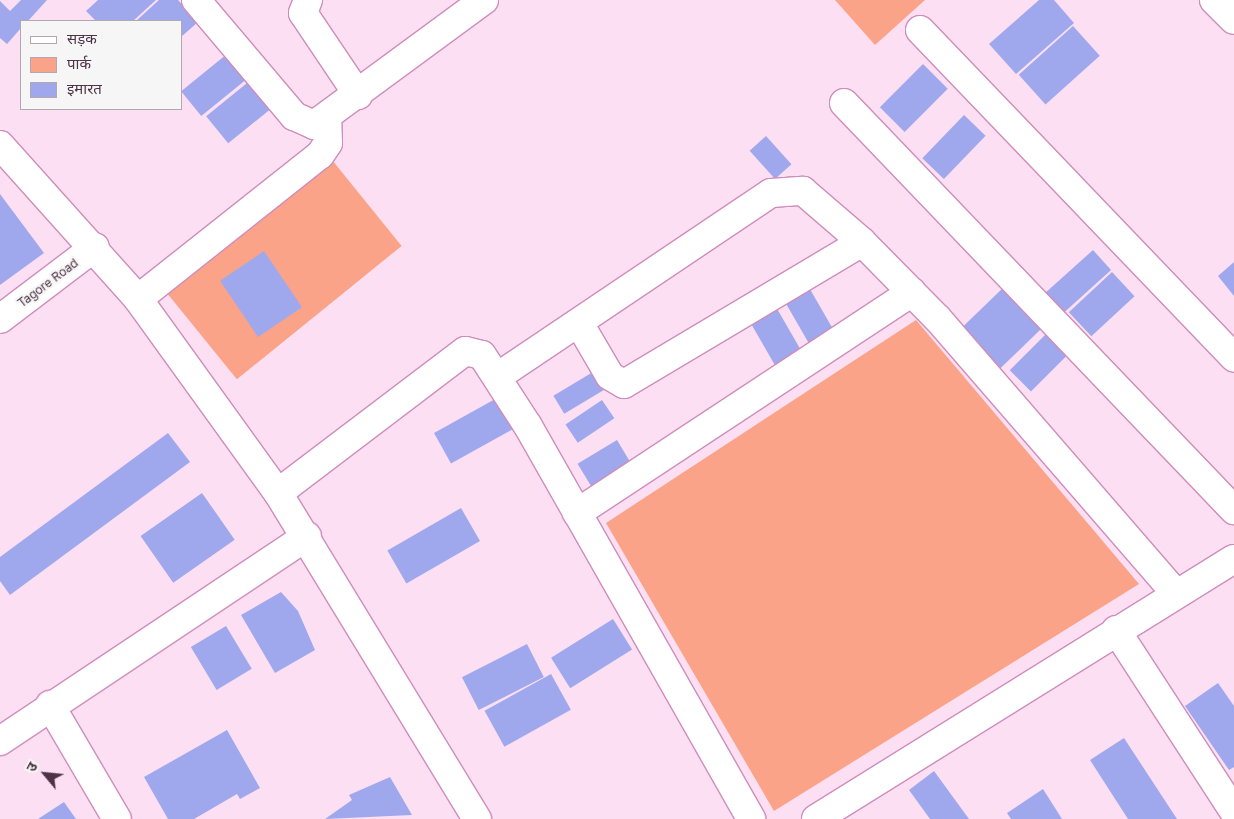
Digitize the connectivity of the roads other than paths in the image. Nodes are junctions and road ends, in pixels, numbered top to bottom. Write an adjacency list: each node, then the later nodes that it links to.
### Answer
1 (196, 0): 9 (street)
2 (308, 0): 7 (street)
3 (484, 0): 7 (street)
4 (1214, 0): 5 (street)
5 (1234, 20)
6 (920, 30): 17 (street)
7 (358, 95): 9 (street)
8 (844, 103): 20 (street)
9 (326, 119): 14 (street)
10 (0, 145): 12 (street)
11 (862, 242): 13 (street); 16 (street); 16 (street)
12 (95, 247): 14 (street); 15 (street, Tagore Road)
13 (912, 292): 21 (street); 24 (street)
14 (138, 299): 19 (street)
15 (0, 319)
16 (579, 323): 18 (street)
17 (1234, 358)
18 (497, 377): 19 (street); 21 (street)
19 (278, 493): 22 (street)
20 (1234, 510)
21 (577, 512): 31 (street)
22 (307, 536): 26 (street); 30 (street)
23 (1234, 559): 24 (street)
24 (1175, 593): 25 (street)
25 (1116, 630): 28 (street); 32 (street)
26 (50, 706): 27 (street); 29 (street)
27 (0, 741)
28 (1234, 812)
29 (117, 819)
30 (477, 819)
31 (751, 819)
32 (816, 819)

